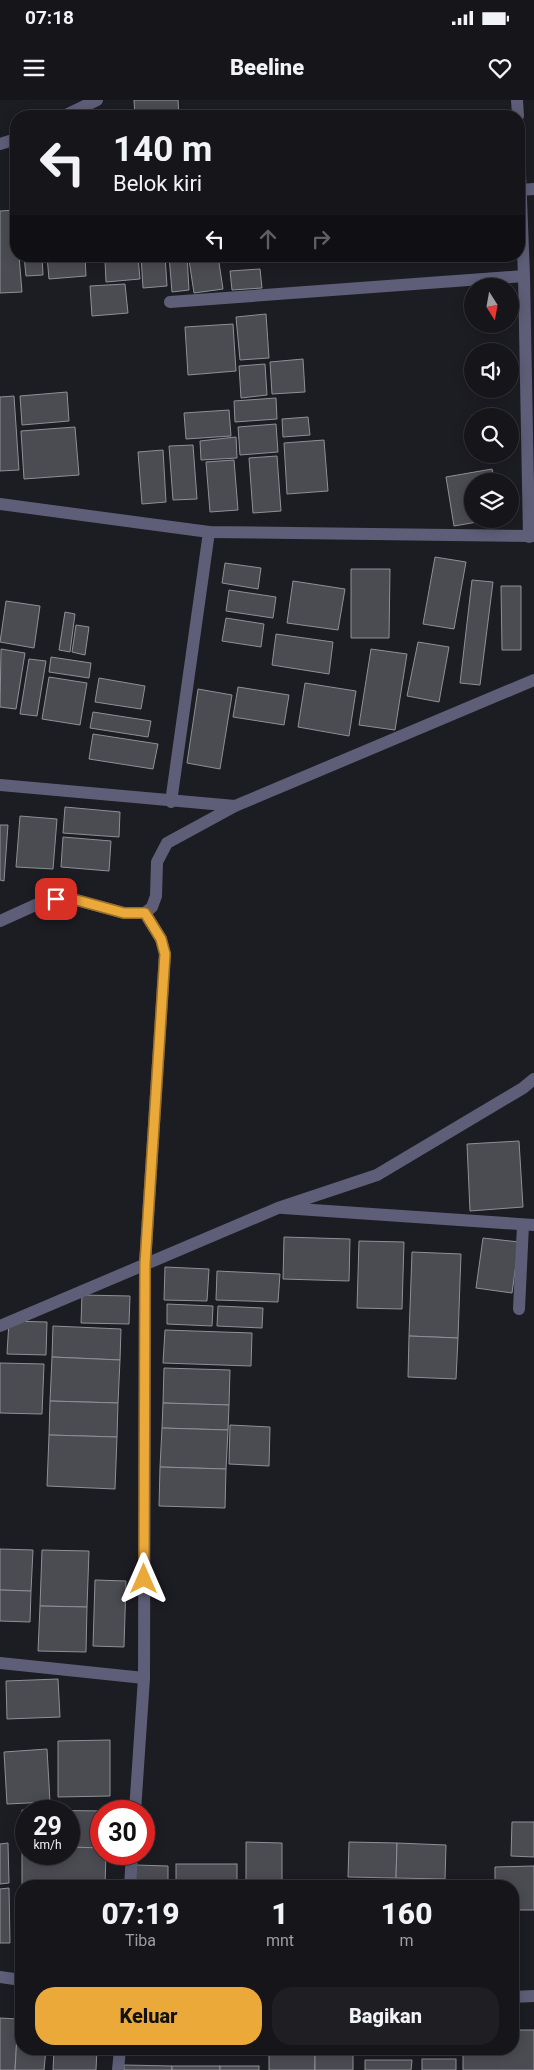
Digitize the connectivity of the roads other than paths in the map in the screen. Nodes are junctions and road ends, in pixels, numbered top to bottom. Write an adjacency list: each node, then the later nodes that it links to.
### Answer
1 (97, 100): 2 (street)
2 (76, 110)
3 (523, 262): 4 (street)
4 (524, 276): 5 (street); 8 (street)
5 (170, 302)
6 (0, 504): 7 (street)
7 (209, 532): 8 (street); 11 (street)
8 (531, 536)
9 (534, 680): 12 (street)
10 (0, 784): 11 (street)
11 (171, 802): 12 (street)
12 (236, 806): 13 (street)
13 (145, 913): 14 (street); 18 (street)
14 (0, 921)
15 (534, 1079): 16 (street)
16 (278, 1208): 17 (street); 18 (street)
17 (529, 1225): 19 (street)
18 (145, 1264): 20 (street); 22 (street)
19 (518, 1309)
20 (0, 1326)
21 (0, 1663): 22 (street)
22 (144, 1678): 23 (street)
23 (136, 1800)
24 (131, 1865): 25 (street)
25 (130, 1880)
26 (0, 1977): 27 (street)
27 (15, 1979)
28 (534, 1996): 29 (street)
29 (519, 1997)
30 (119, 2055): 31 (street)
31 (118, 2070)

